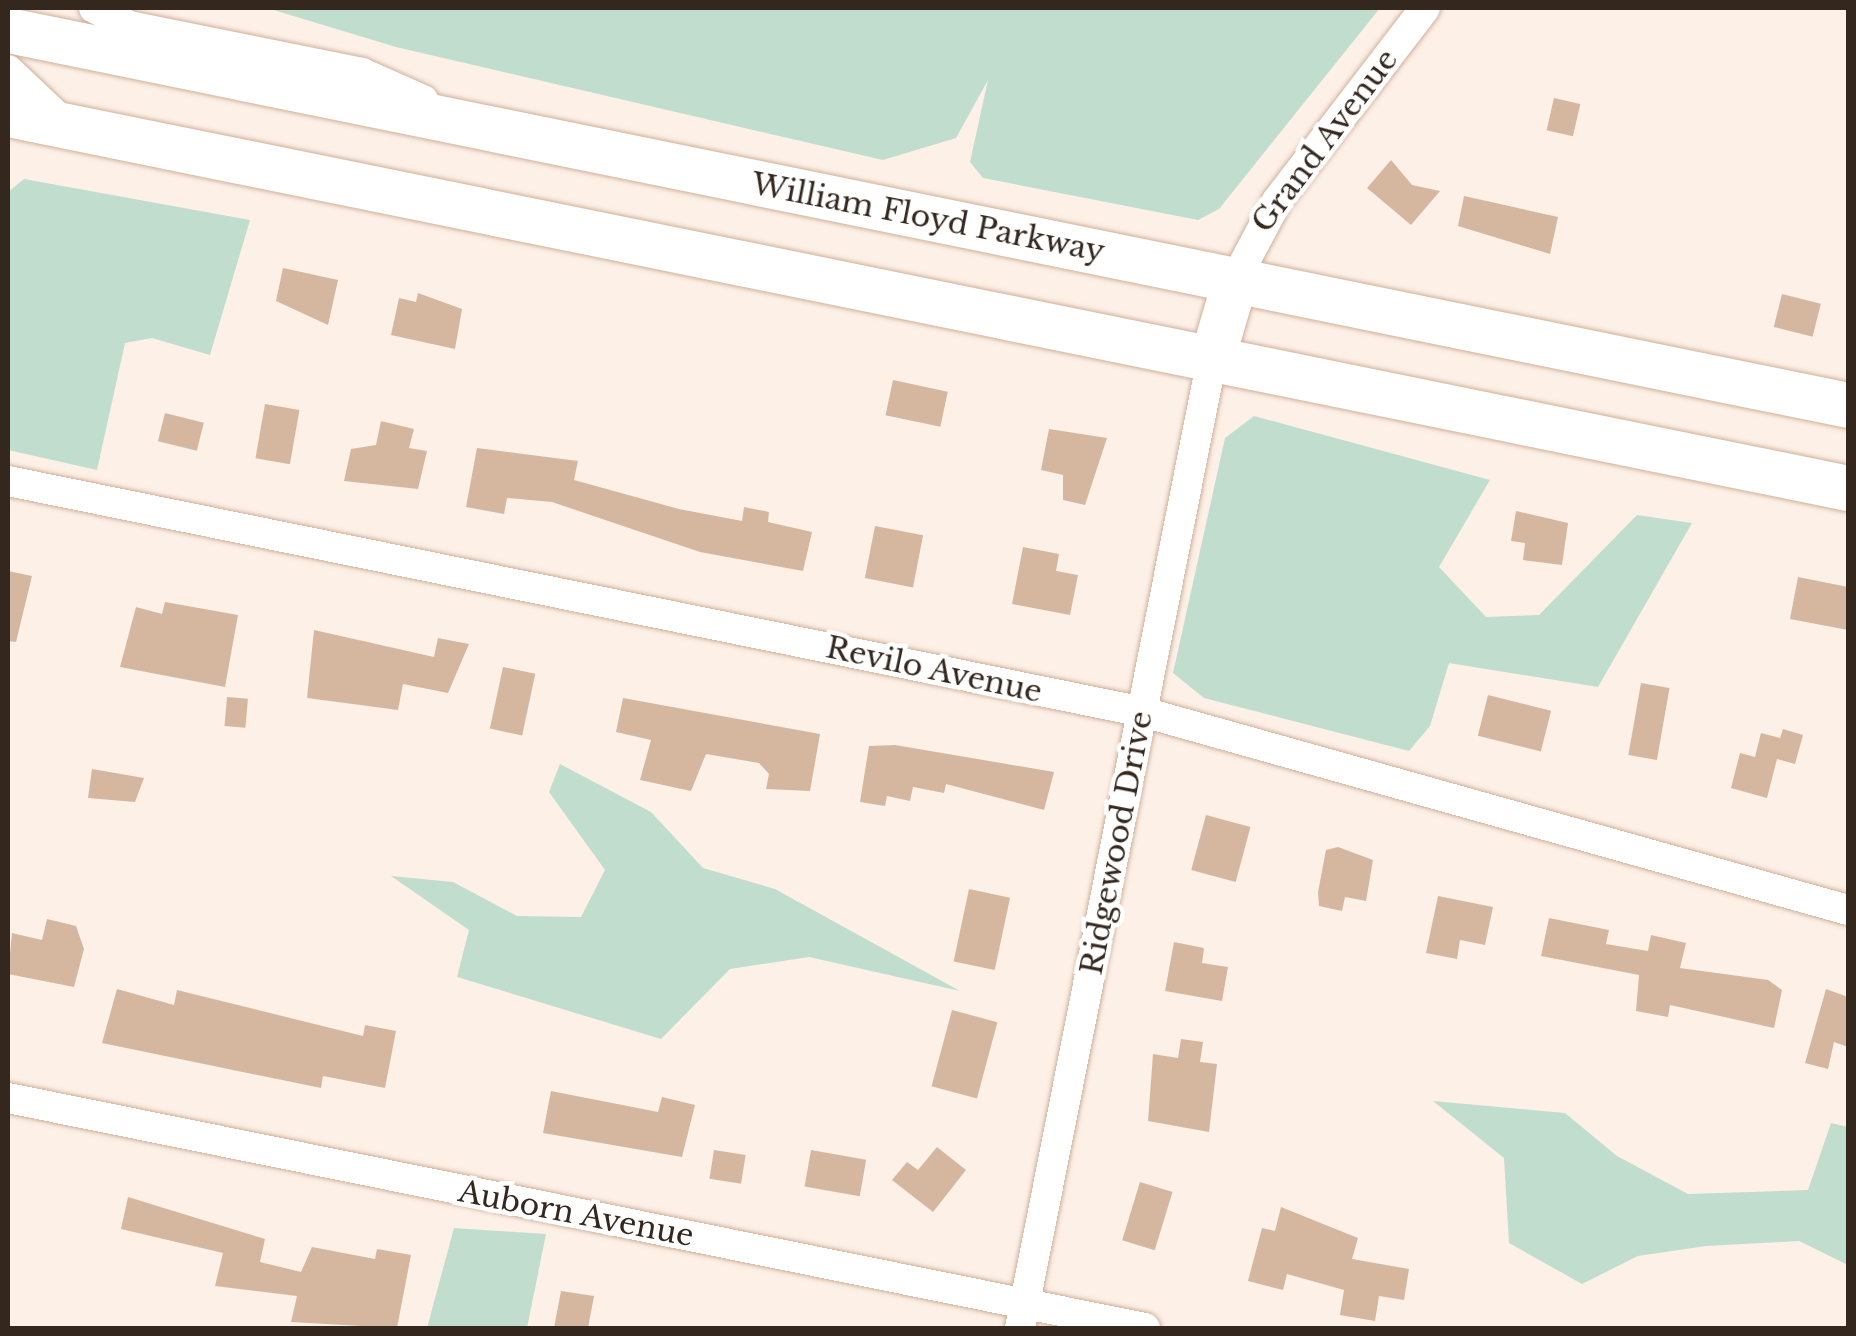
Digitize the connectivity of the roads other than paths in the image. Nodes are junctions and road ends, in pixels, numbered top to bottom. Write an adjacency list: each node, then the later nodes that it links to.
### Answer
1 (94, 8): 6 (street)
2 (1425, 8): 8 (street, Grand Avenue)
3 (8, 30): 6 (highway, William Floyd Parkway)
4 (8, 70): 7 (street)
5 (8, 114): 7 (highway)
6 (480, 126): 8 (highway, William Floyd Parkway)
7 (81, 130): 9 (highway)
8 (1235, 280): 9 (highway); 10 (highway, William Floyd Parkway)
9 (1212, 358): 12 (highway); 13 (street, Ridgewood Drive)
10 (1848, 405)
11 (8, 481): 13 (street, Revilo Avenue)
12 (1848, 488)
13 (1143, 712): 14 (street, Revilo Avenue); 16 (street, Ridgewood Drive)
14 (1848, 910)
15 (8, 1098): 16 (street, Auborn Avenue)
16 (1022, 1316): 17 (street, Auborn Avenue)
17 (1145, 1328)

